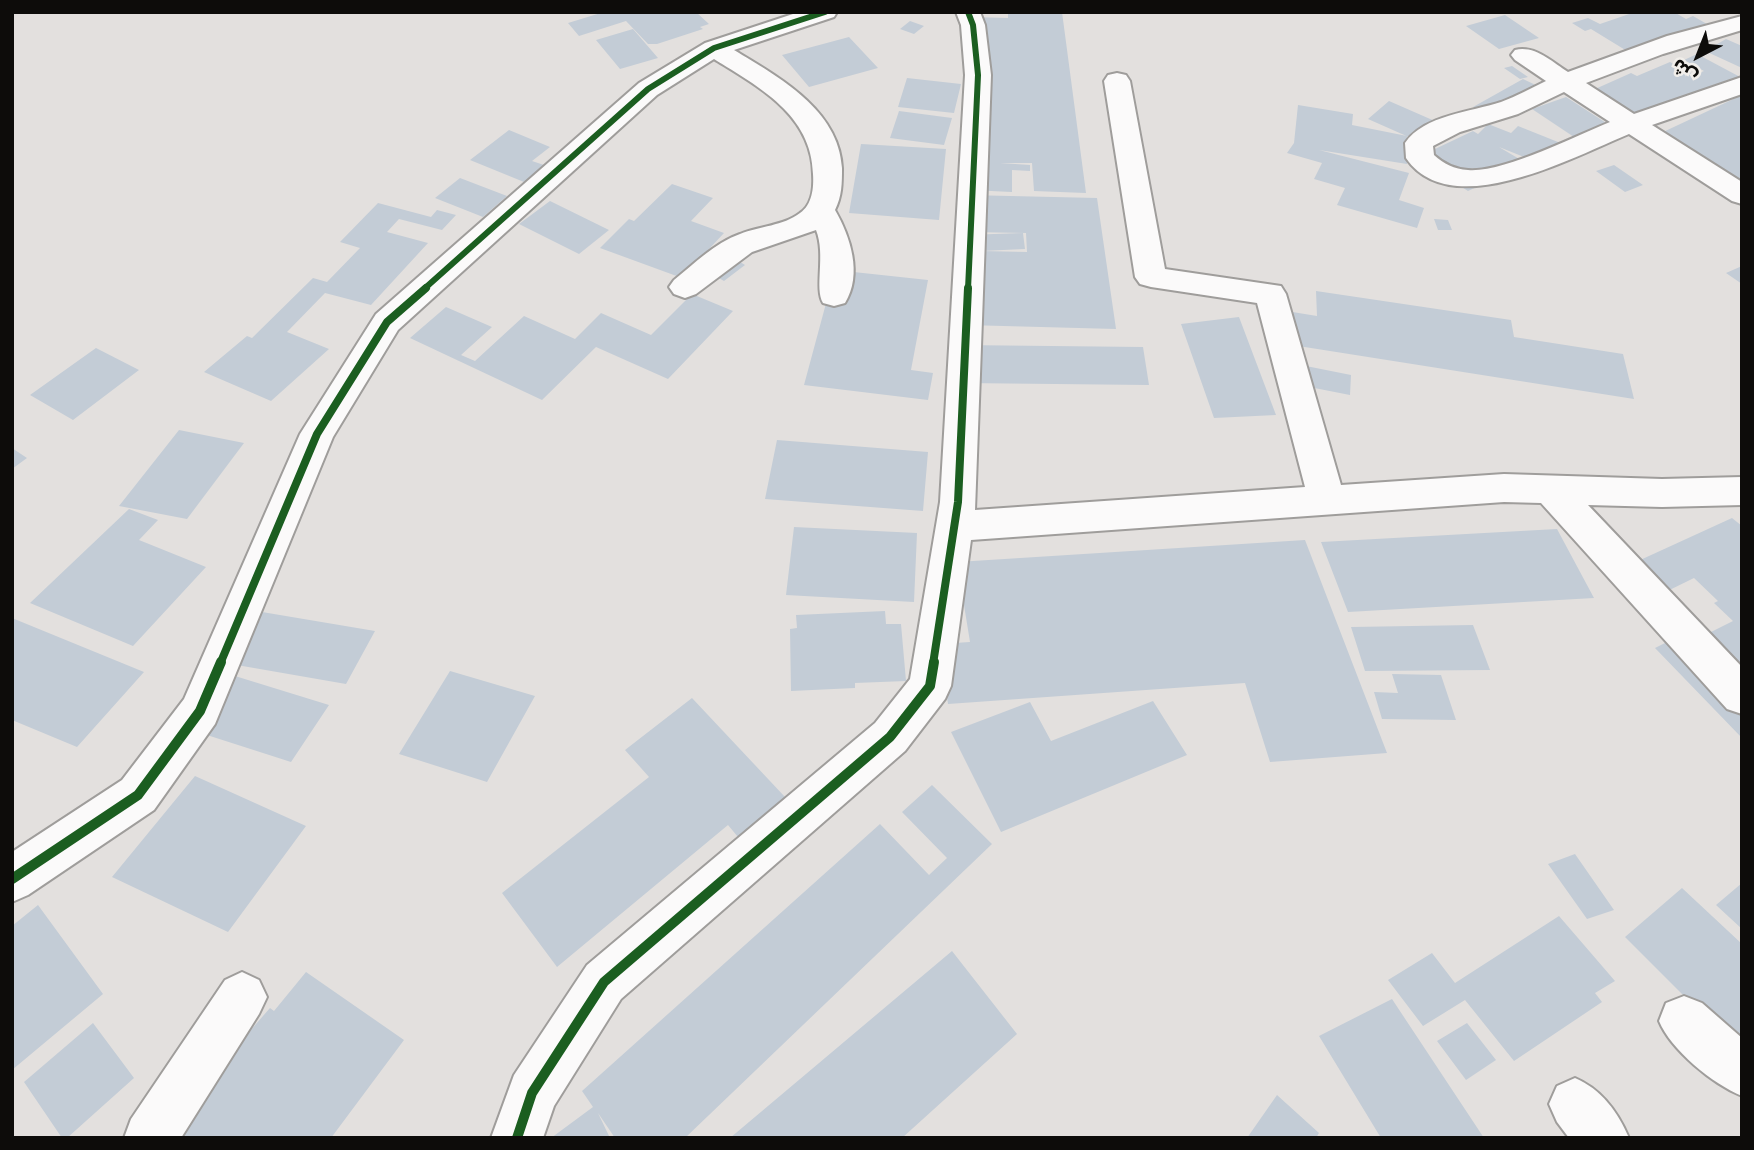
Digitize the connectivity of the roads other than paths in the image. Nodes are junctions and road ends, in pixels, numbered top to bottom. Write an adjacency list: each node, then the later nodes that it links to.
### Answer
1 (825, 12): 5 (street)
2 (968, 12): 19 (street)
3 (1742, 23): 4 (street)
4 (1690, 35): 7 (street); 9 (street)
5 (714, 48): 13 (street); 21 (street)
6 (1524, 55): 9 (street)
7 (1732, 59)
8 (1117, 80): 18 (street)
9 (1566, 82): 11 (street); 11 (street)
10 (1742, 85): 11 (street)
11 (1630, 124): 12 (street)
12 (1742, 195)
13 (820, 210): 14 (street); 15 (street)
14 (685, 287)
15 (834, 295)
16 (1550, 489): 17 (street); 18 (street); 20 (street)
17 (1742, 491)
18 (1327, 500): 19 (street)
19 (955, 526): 26 (street)
20 (1742, 695)
21 (12, 879)
22 (242, 997): 25 (street)
23 (1684, 1021): 24 (street)
24 (1742, 1071)
25 (150, 1138)
26 (517, 1138)

